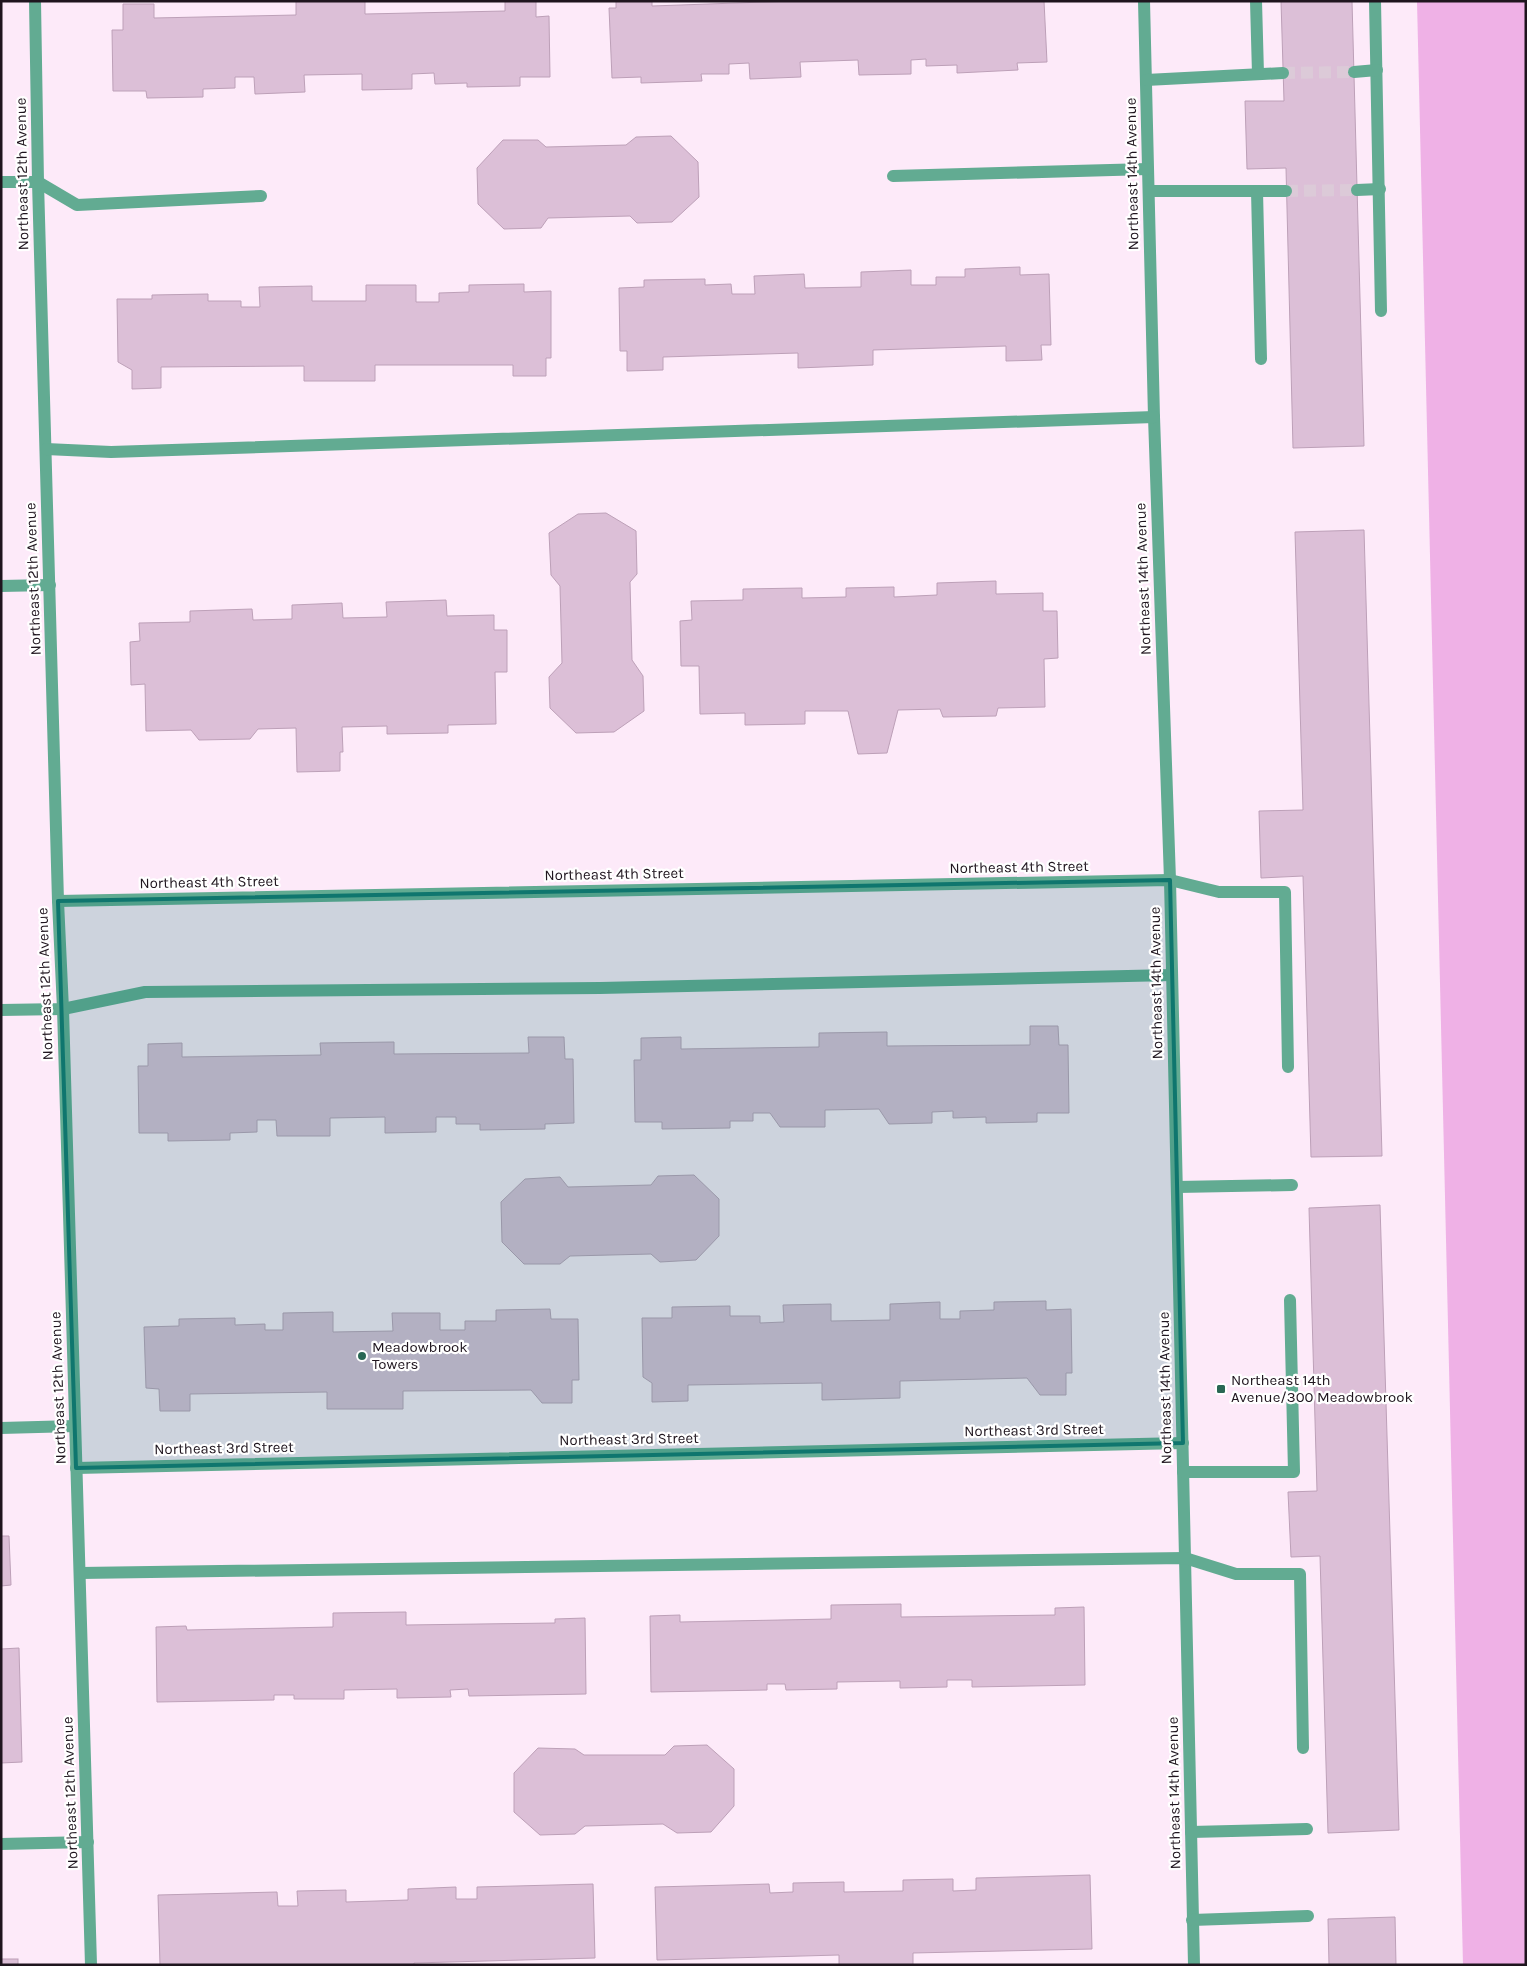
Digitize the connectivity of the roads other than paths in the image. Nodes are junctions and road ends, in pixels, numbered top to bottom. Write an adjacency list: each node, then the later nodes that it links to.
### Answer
1 (35, 1): 13 (street, Northeast 12th Avenue)
2 (1144, 1): 9 (street, Northeast 14th Avenue)
3 (1256, 1): 8 (street)
4 (1375, 1): 5 (street)
5 (1377, 70): 6 (street); 15 (street)
6 (1354, 72)
7 (1283, 73): 8 (street)
8 (1258, 74): 9 (street)
9 (1146, 80): 10 (street, Northeast 14th Avenue)
10 (1148, 169): 11 (street); 16 (street, Northeast 14th Avenue)
11 (893, 176)
12 (1, 182): 13 (street)
13 (38, 182): 19 (street); 23 (street, Northeast 12th Avenue)
14 (1357, 190): 15 (street)
15 (1380, 190): 20 (street)
16 (1148, 191): 17 (street); 22 (street, Northeast 14th Avenue)
17 (1257, 191): 18 (street); 21 (street)
18 (1286, 191)
19 (260, 196)
20 (1381, 311)
21 (1261, 359)
22 (1154, 417): 23 (street); 26 (street, Northeast 14th Avenue)
23 (46, 449): 24 (street, Northeast 12th Avenue)
24 (50, 585): 25 (street); 27 (street, Northeast 12th Avenue)
25 (1, 586)
26 (1170, 880): 27 (street, Northeast 4th Street); 28 (street, Northeast 14th Avenue); 31 (street, Northeast 4th Street)
27 (58, 901): 29 (street, Northeast 12th Avenue)
28 (1172, 975): 29 (street); 33 (street, Northeast 14th Avenue)
29 (62, 1009): 30 (street); 35 (street, Northeast 12th Avenue)
30 (1, 1010)
31 (1288, 1067)
32 (1292, 1185): 33 (street)
33 (1177, 1187): 37 (street, Northeast 14th Avenue)
34 (1290, 1300): 39 (street)
35 (75, 1426): 36 (street); 38 (street, Northeast 12th Avenue)
36 (1, 1428)
37 (1182, 1443): 38 (street, Northeast 3rd Street); 39 (street, Northeast 14th Avenue)
38 (76, 1468): 41 (street, Northeast 12th Avenue)
39 (1183, 1472): 40 (street, Northeast 14th Avenue)
40 (1185, 1558): 41 (street); 42 (street); 44 (street, Northeast 14th Avenue)
41 (80, 1573): 45 (street, Northeast 12th Avenue)
42 (1303, 1748)
43 (1307, 1829): 44 (street)
44 (1191, 1832): 48 (street, Northeast 14th Avenue)
45 (88, 1842): 46 (street); 49 (street, Northeast 12th Avenue)
46 (1, 1844)
47 (1308, 1916): 48 (street)
48 (1192, 1920): 50 (street, Northeast 14th Avenue)
49 (92, 1965)
50 (1194, 1965)

